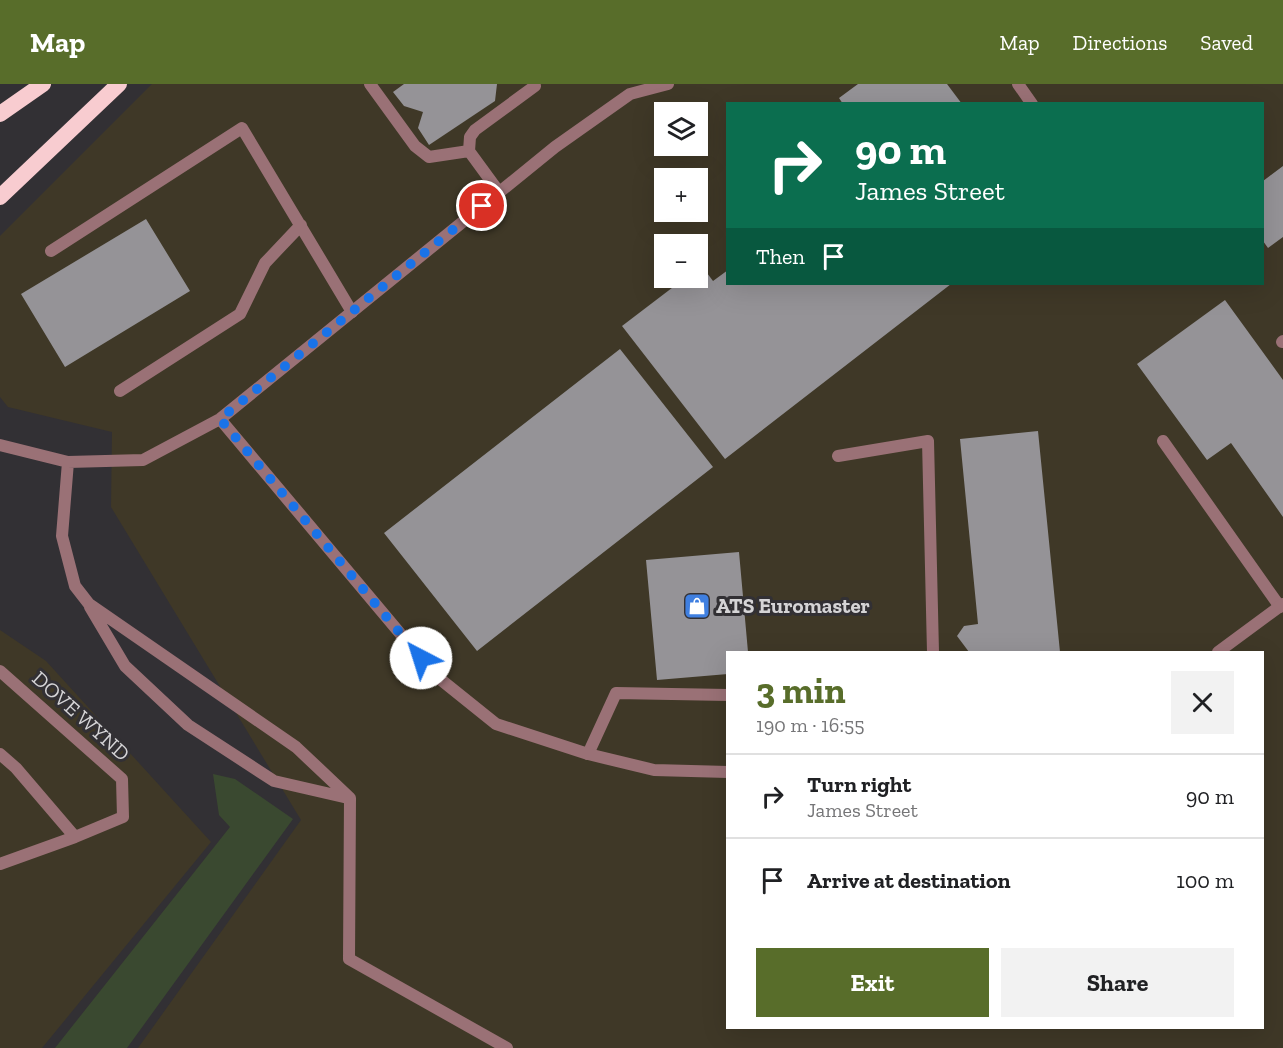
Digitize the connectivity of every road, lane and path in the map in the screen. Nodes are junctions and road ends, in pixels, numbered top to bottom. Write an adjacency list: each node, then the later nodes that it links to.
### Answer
1 (43, 84): 8 (highway)
2 (119, 84): 11 (highway)
3 (370, 84): 9 (street)
4 (668, 84): 10 (street)
5 (1017, 84): 7 (street)
6 (535, 86): 9 (street)
7 (1030, 102)
8 (0, 114)
9 (469, 151): 10 (street)
10 (499, 192): 14 (street)
11 (0, 197)
12 (300, 225): 13 (street); 14 (street); 15 (street)
13 (51, 252)
14 (352, 312): 16 (street)
15 (120, 391)
16 (220, 419): 20 (street); 28 (street)
17 (1163, 441): 22 (street)
18 (0, 445): 20 (street)
19 (838, 456): 23 (street)
20 (68, 462): 21 (street)
21 (88, 604): 30 (street); 30 (street)
22 (1281, 606): 24 (street)
23 (933, 651)
24 (1219, 651)
25 (0, 670): 31 (street, DOVE WYND)
26 (726, 695): 28 (street)
27 (0, 754): 31 (street)
28 (588, 754): 29 (street)
29 (726, 772)
30 (350, 798): 33 (street)
31 (75, 837): 32 (street, DOVE WYND)
32 (0, 864)
33 (507, 1048)

